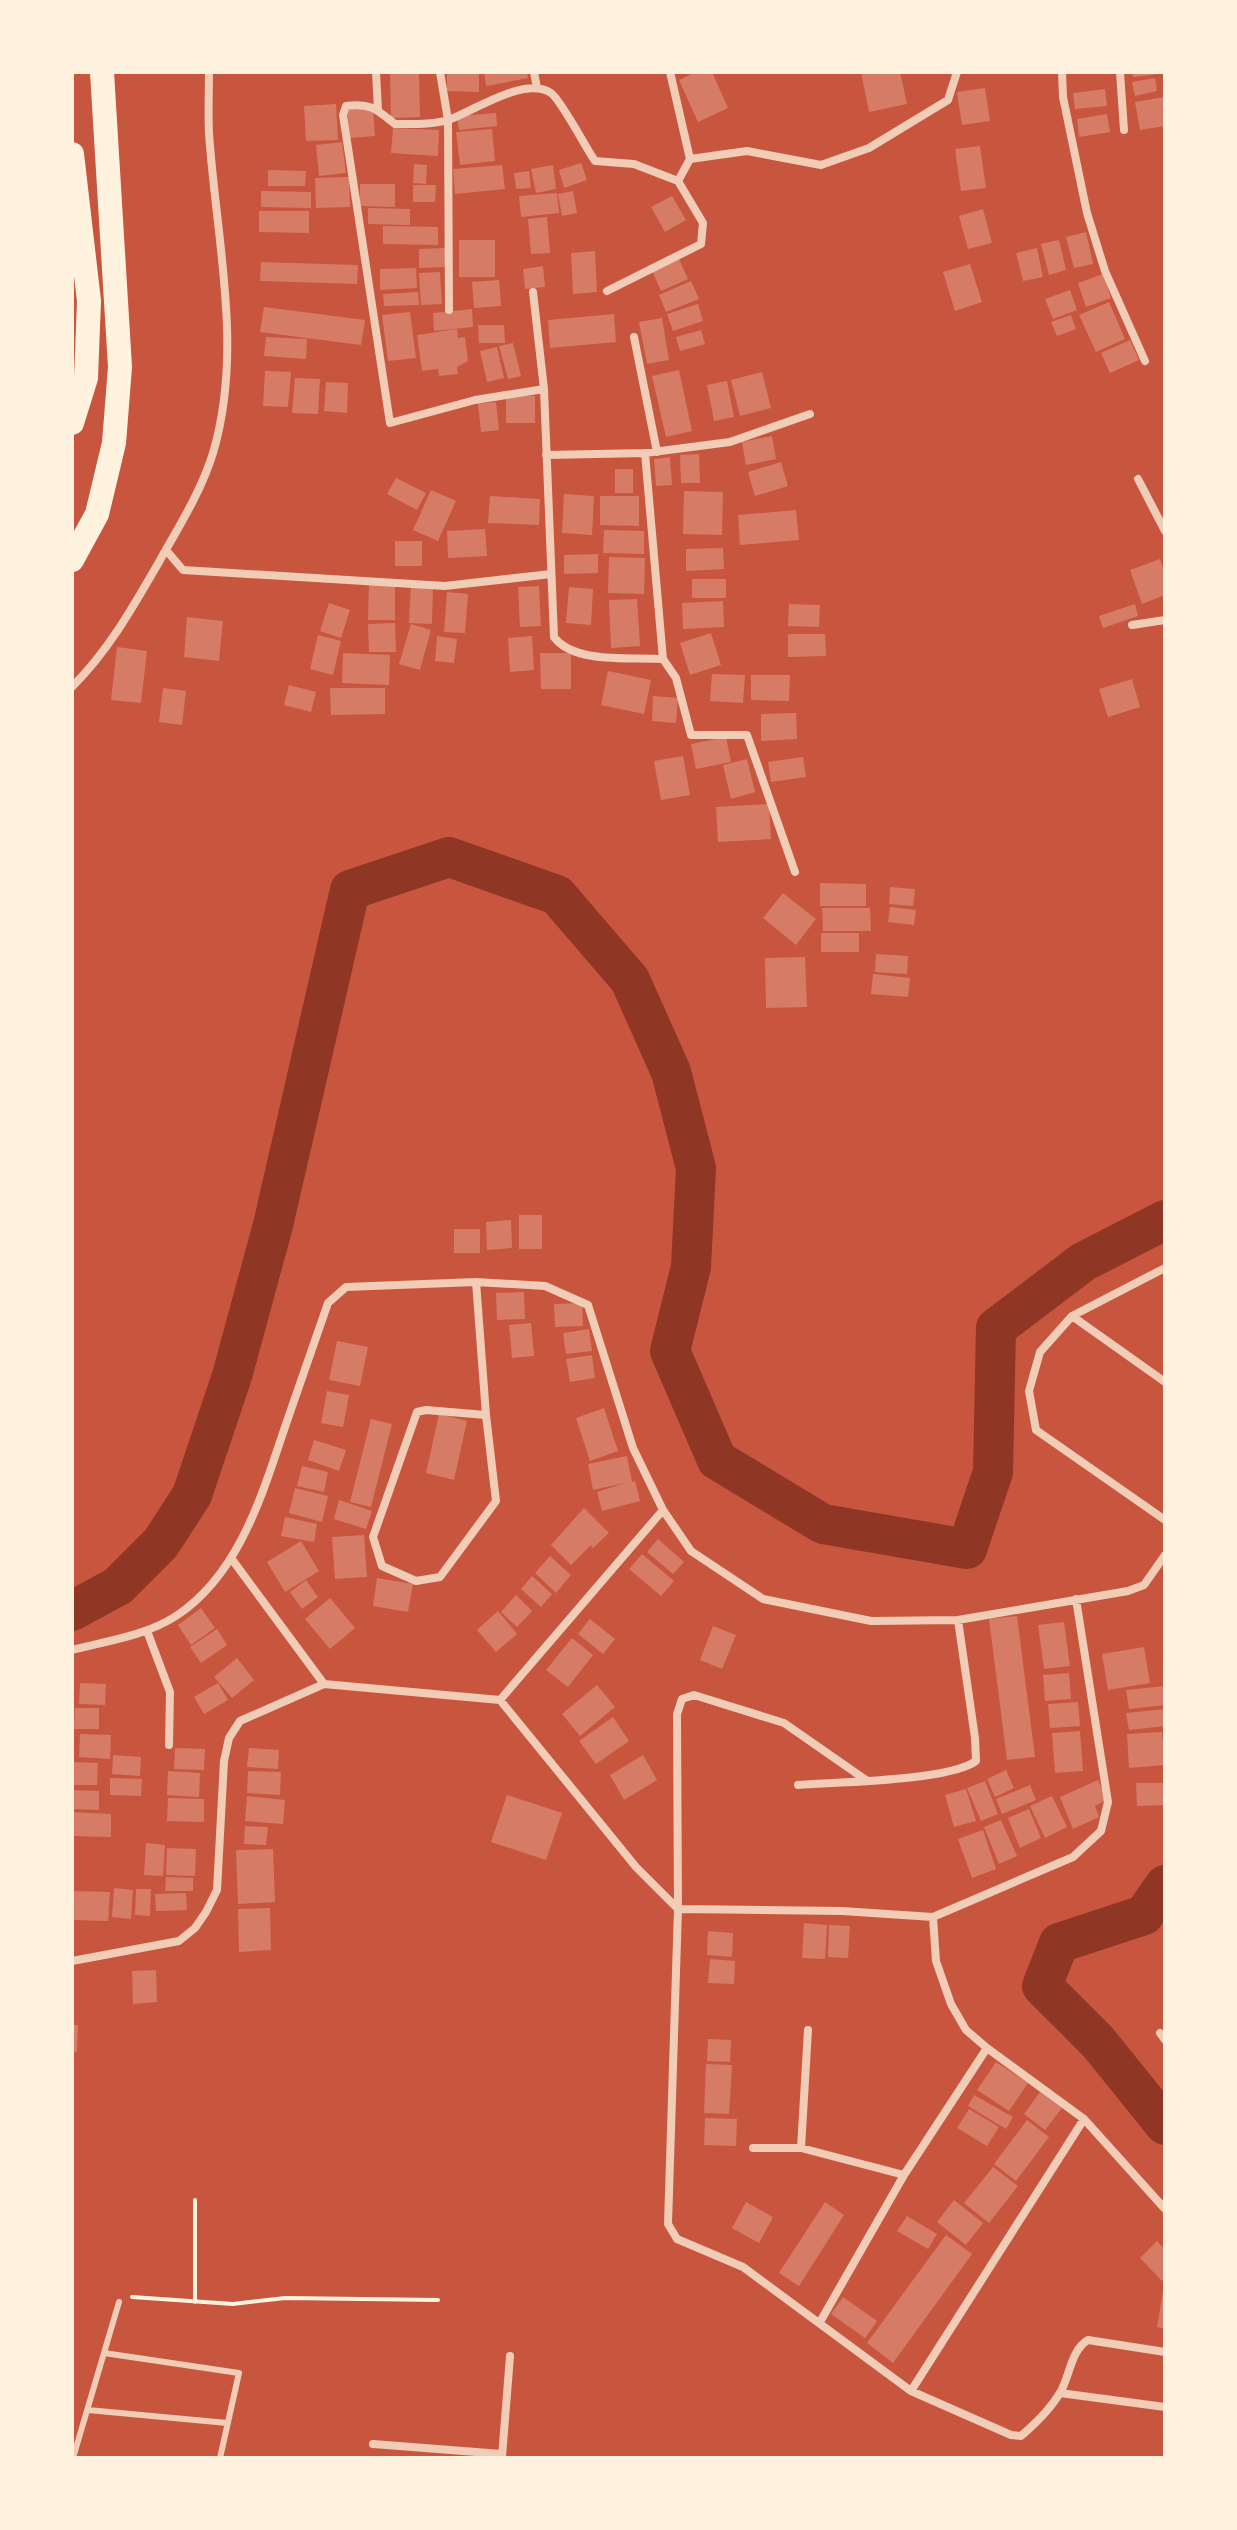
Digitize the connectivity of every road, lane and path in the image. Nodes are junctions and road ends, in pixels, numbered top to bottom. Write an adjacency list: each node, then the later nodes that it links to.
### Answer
1 (102, 72): 31 (highway)
2 (209, 72): 30 (street)
3 (376, 72): 11 (street)
4 (440, 72): 12 (street)
5 (534, 72): 10 (street)
6 (670, 72): 15 (street)
7 (957, 72): 15 (street)
8 (1062, 72): 21 (street)
9 (1120, 72): 13 (street)
10 (537, 88): 12 (street); 16 (street)
11 (378, 110): 12 (street); 22 (street)
12 (448, 120): 19 (street)
13 (1124, 130)
14 (72, 154): 24 (highway)
15 (690, 159): 16 (street)
16 (678, 181): 17 (street)
17 (607, 291)
18 (533, 292): 22 (street)
19 (449, 310)
20 (634, 337): 25 (street)
21 (1145, 361)
22 (544, 389): 27 (street)
23 (810, 414): 25 (street)
24 (72, 423)
25 (657, 452): 26 (street)
26 (645, 453): 27 (street); 35 (street)
27 (546, 455): 32 (street)
28 (1138, 479): 29 (street)
29 (1165, 531)
30 (166, 550): 32 (street); 36 (street)
31 (72, 560)
32 (551, 574): 35 (street)
33 (1165, 620): 34 (street)
34 (1132, 625)
35 (663, 659): 37 (street)
36 (72, 687)
37 (795, 872)
38 (1165, 1268): 40 (street)
39 (476, 1282): 42 (street); 43 (street); 46 (street)
40 (1072, 1316): 41 (street); 44 (street)
41 (1165, 1382)
42 (486, 1415): 42 (street)
43 (663, 1510): 48 (street); 52 (street)
44 (1165, 1520)
45 (1165, 1555): 47 (street)
46 (231, 1558): 49 (street); 51 (street)
47 (1076, 1599): 48 (street); 57 (street)
48 (958, 1620): 54 (street)
49 (147, 1631): 50 (street); 53 (street)
50 (72, 1650)
51 (324, 1684): 52 (street); 58 (street)
52 (500, 1700): 56 (street)
53 (169, 1745)
54 (866, 1780): 55 (street); 56 (street)
55 (798, 1785)
56 (678, 1909): 57 (street); 70 (street)
57 (933, 1917): 60 (street)
58 (72, 1961)
59 (808, 2030): 63 (street)
60 (987, 2048): 61 (street); 64 (street)
61 (1084, 2119): 66 (street); 74 (street)
62 (753, 2148): 63 (street)
63 (801, 2148): 64 (street)
64 (904, 2175): 70 (street)
65 (195, 2200): 69 (path)
66 (1165, 2209)
67 (438, 2300): 69 (path)
68 (119, 2302): 69 (path); 72 (lane)
69 (195, 2302)
70 (820, 2322): 74 (street)
71 (1165, 2352): 75 (street)
72 (104, 2353): 77 (lane); 78 (lane)
73 (510, 2356): 80 (street)
74 (911, 2391): 75 (street)
75 (1060, 2393): 76 (street)
76 (1165, 2407)
77 (88, 2410): 78 (lane); 81 (lane)
78 (227, 2423): 82 (lane)
79 (373, 2444): 80 (street)
80 (502, 2456)
81 (73, 2458)
82 (220, 2458)

